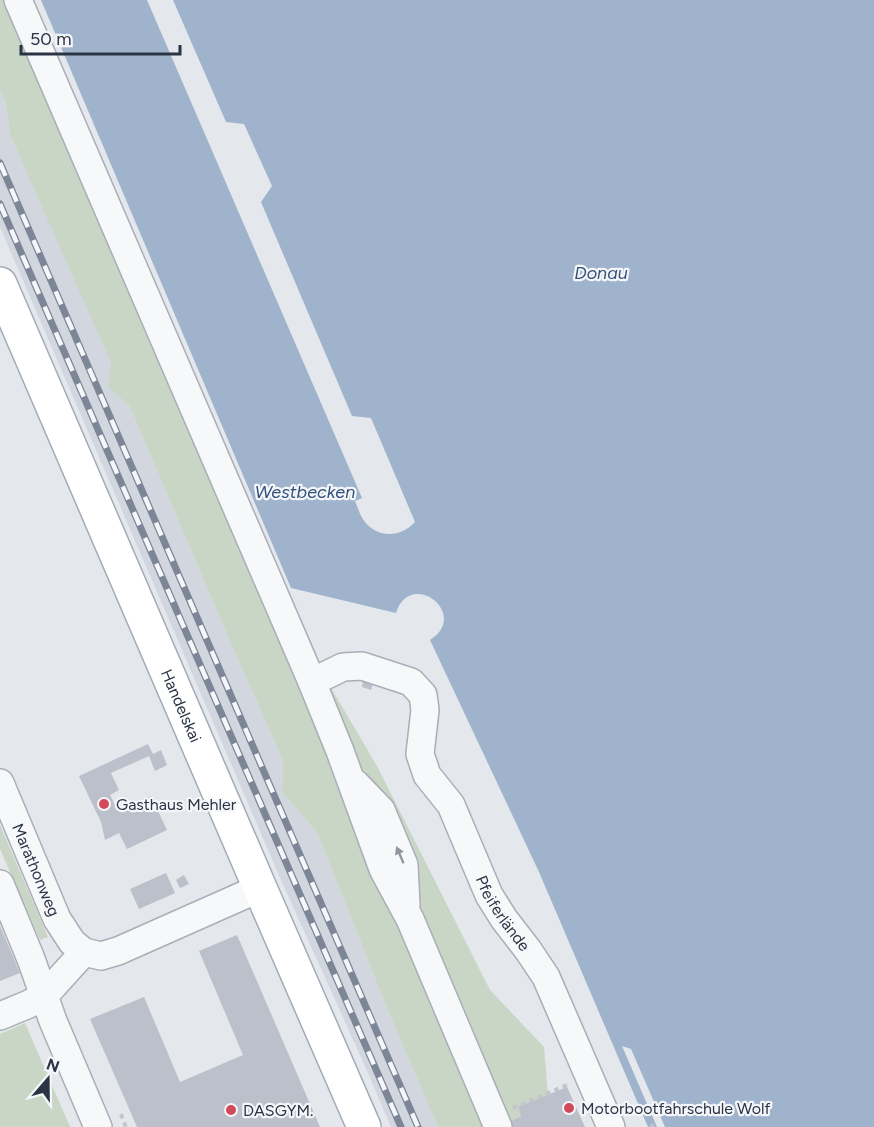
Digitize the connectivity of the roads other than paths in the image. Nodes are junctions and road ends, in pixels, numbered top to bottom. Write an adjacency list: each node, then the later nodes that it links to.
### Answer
1 (18, 0): 3 (street)
2 (0, 284): 6 (main road, Handelskai)
3 (312, 682): 12 (street); 13 (street, Pfeiferlände)
4 (4, 779): 7 (street, Marathonweg)
5 (0, 884): 8 (street)
6 (260, 888): 7 (street); 11 (main road, Handelskai)
7 (84, 952): 8 (street)
8 (45, 994): 9 (street); 10 (street)
9 (0, 1016)
10 (98, 1127)
11 (364, 1127)
12 (498, 1127)
13 (611, 1127)

